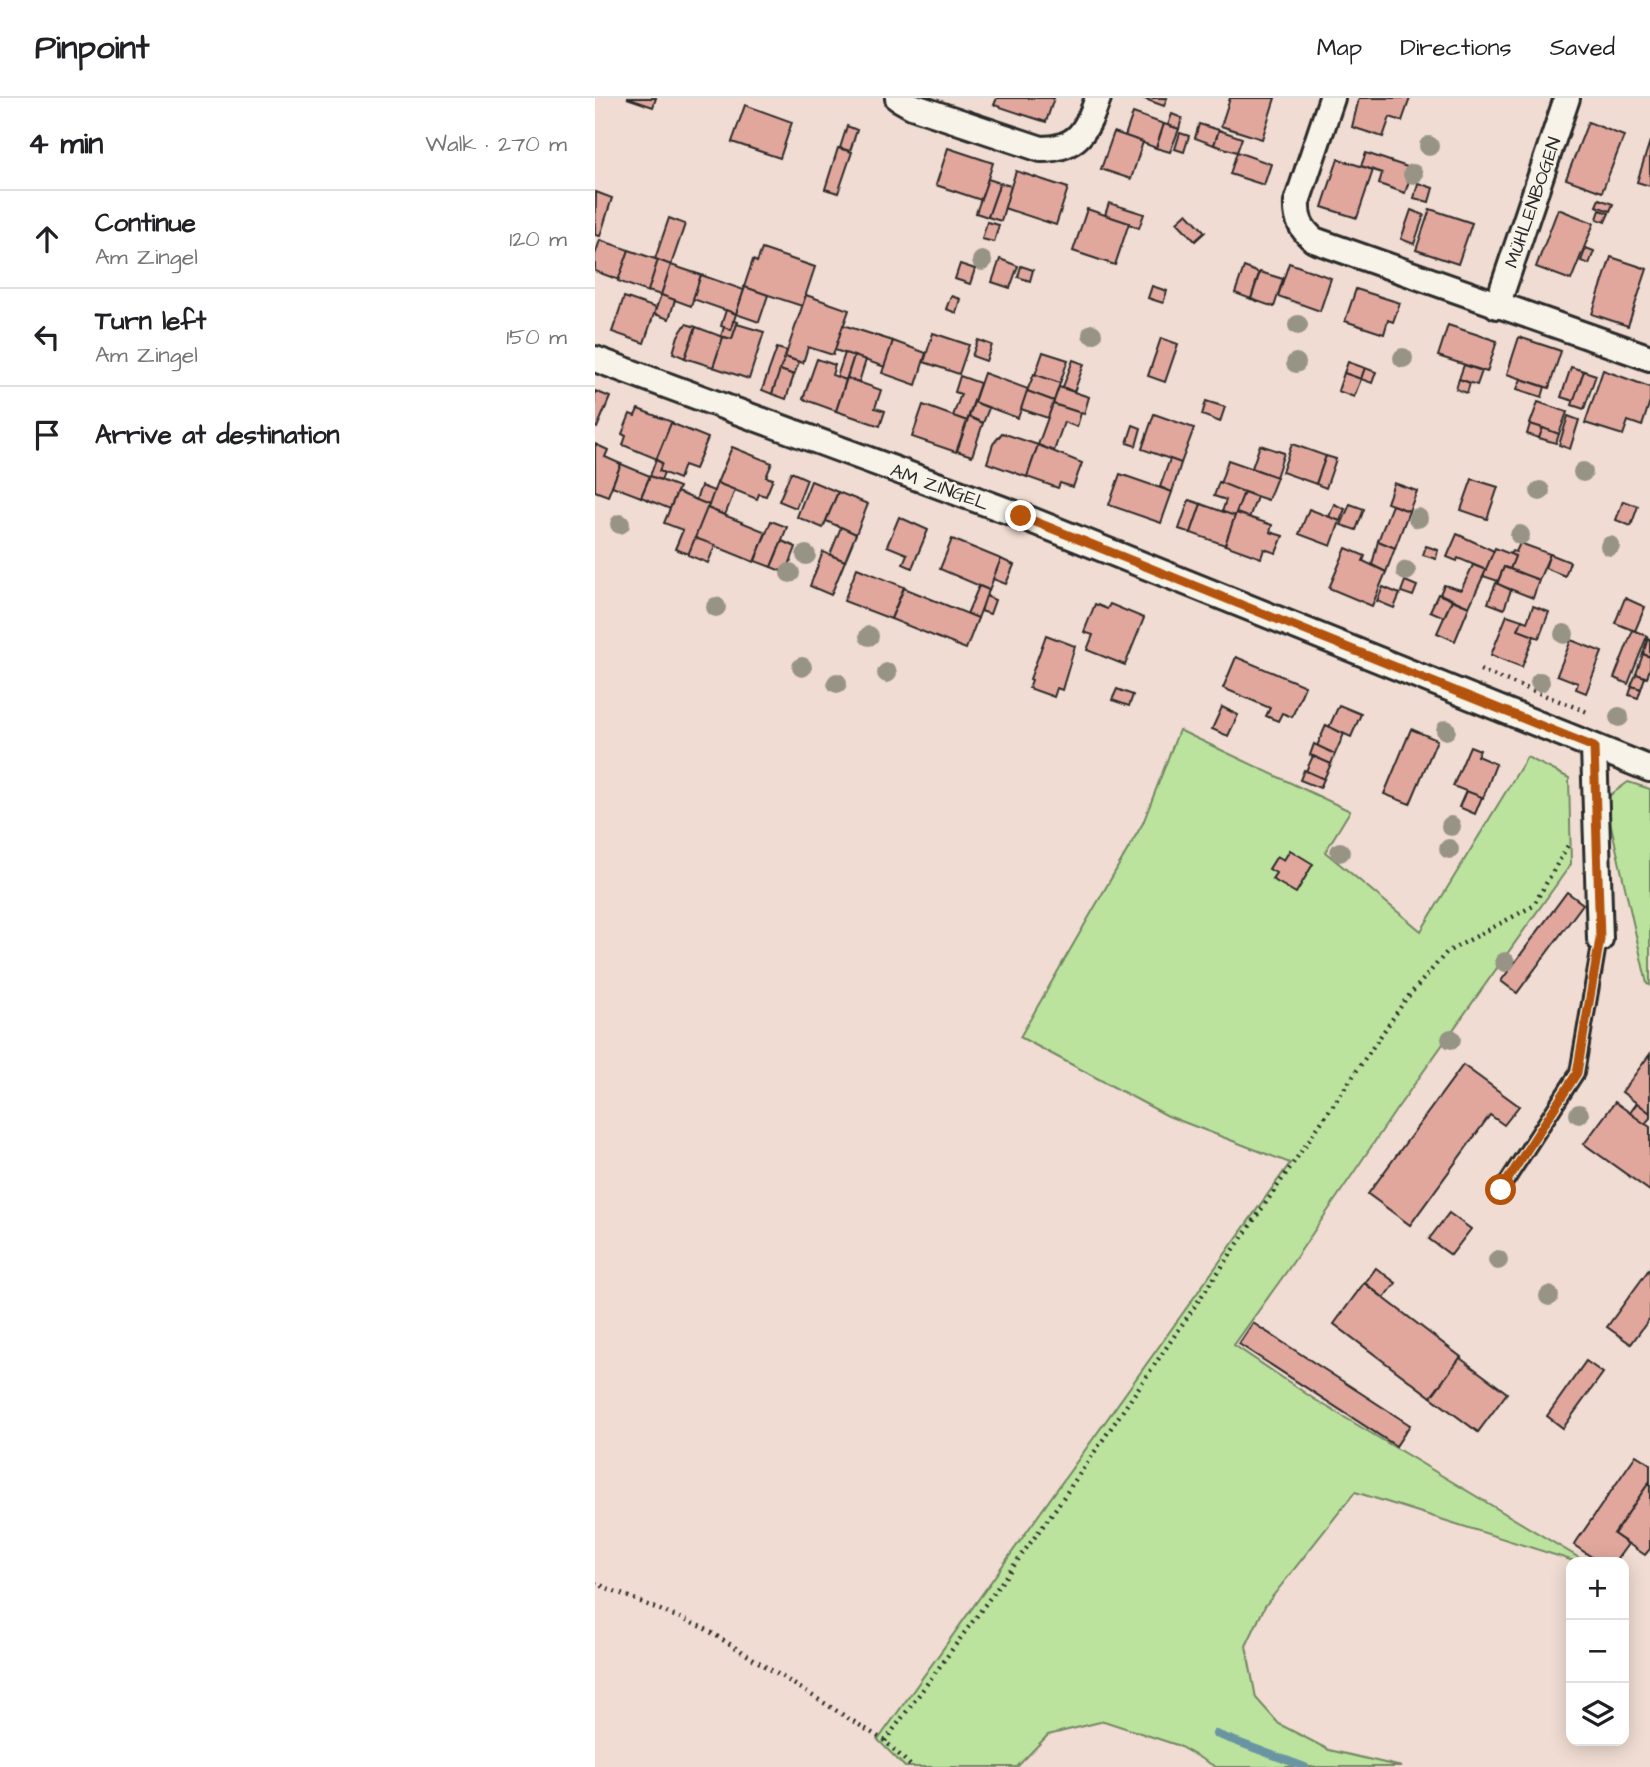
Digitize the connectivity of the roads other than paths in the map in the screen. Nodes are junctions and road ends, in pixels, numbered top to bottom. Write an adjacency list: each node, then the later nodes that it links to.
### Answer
1 (898, 98): 2 (street)
2 (1098, 98)
3 (1332, 98): 5 (street)
4 (1567, 98): 5 (street, MÜHLENBOGEN)
5 (1497, 306): 6 (street)
6 (1650, 358)
7 (595, 359): 8 (street, AM ZINGEL)
8 (1594, 747): 9 (street, AM ZINGEL); 10 (street)
9 (1650, 769)
10 (1600, 939): 11 (lane)
11 (1501, 1190)

